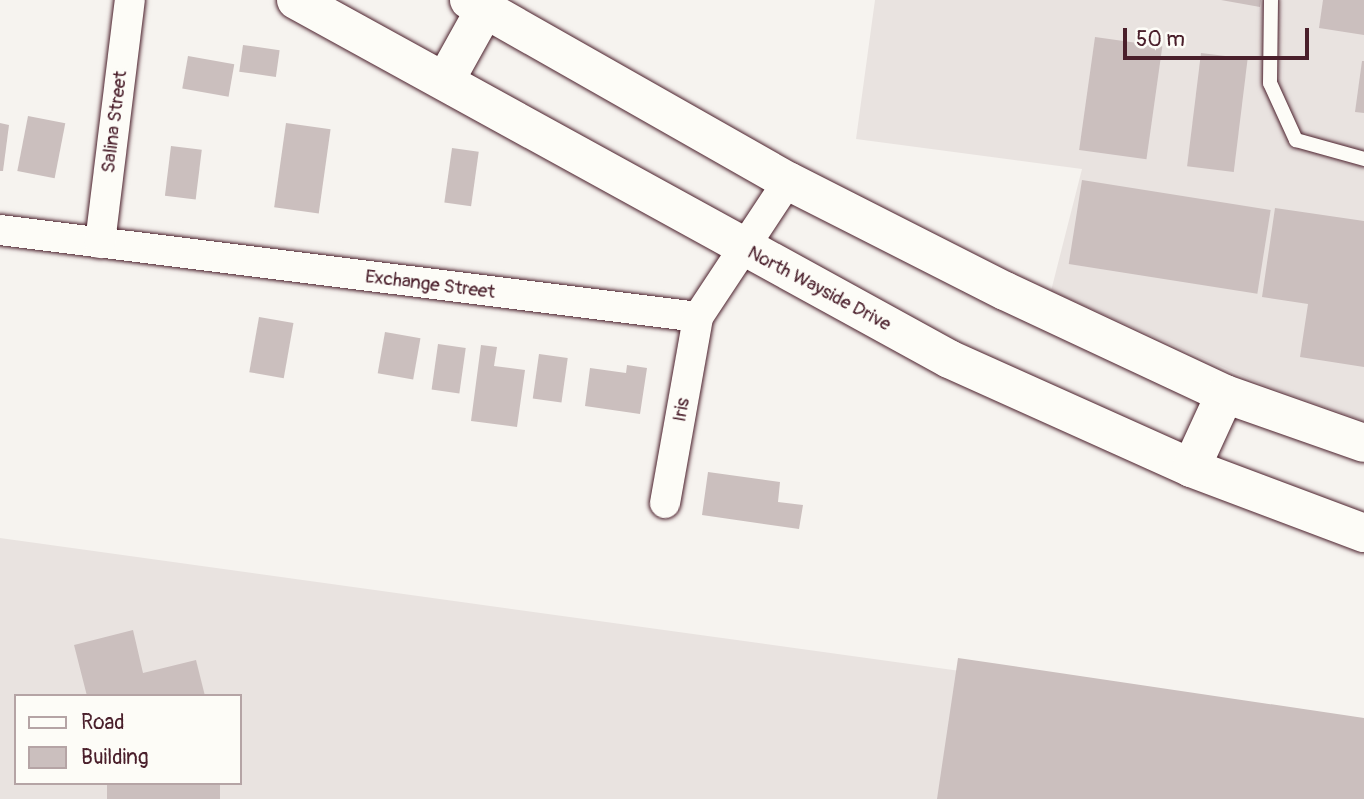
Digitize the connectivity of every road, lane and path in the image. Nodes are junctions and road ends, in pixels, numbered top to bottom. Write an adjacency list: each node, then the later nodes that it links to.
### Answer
1 (130, 0): 9 (street, Salina Street)
2 (296, 0): 5 (main road, North Wayside Drive)
3 (1271, 0): 6 (lane)
4 (477, 5): 5 (main road); 7 (main road)
5 (445, 82): 10 (main road, North Wayside Drive)
6 (1364, 159)
7 (788, 181): 10 (street); 12 (main road)
8 (0, 230): 9 (street, Exchange Street)
9 (100, 243): 11 (street, Exchange Street)
10 (742, 247): 11 (street); 14 (main road, North Wayside Drive)
11 (698, 317): 15 (street, Iris)
12 (1225, 394): 13 (main road); 14 (main road)
13 (1364, 443)
14 (1191, 468): 16 (main road, North Wayside Drive)
15 (665, 503)
16 (1364, 533)

